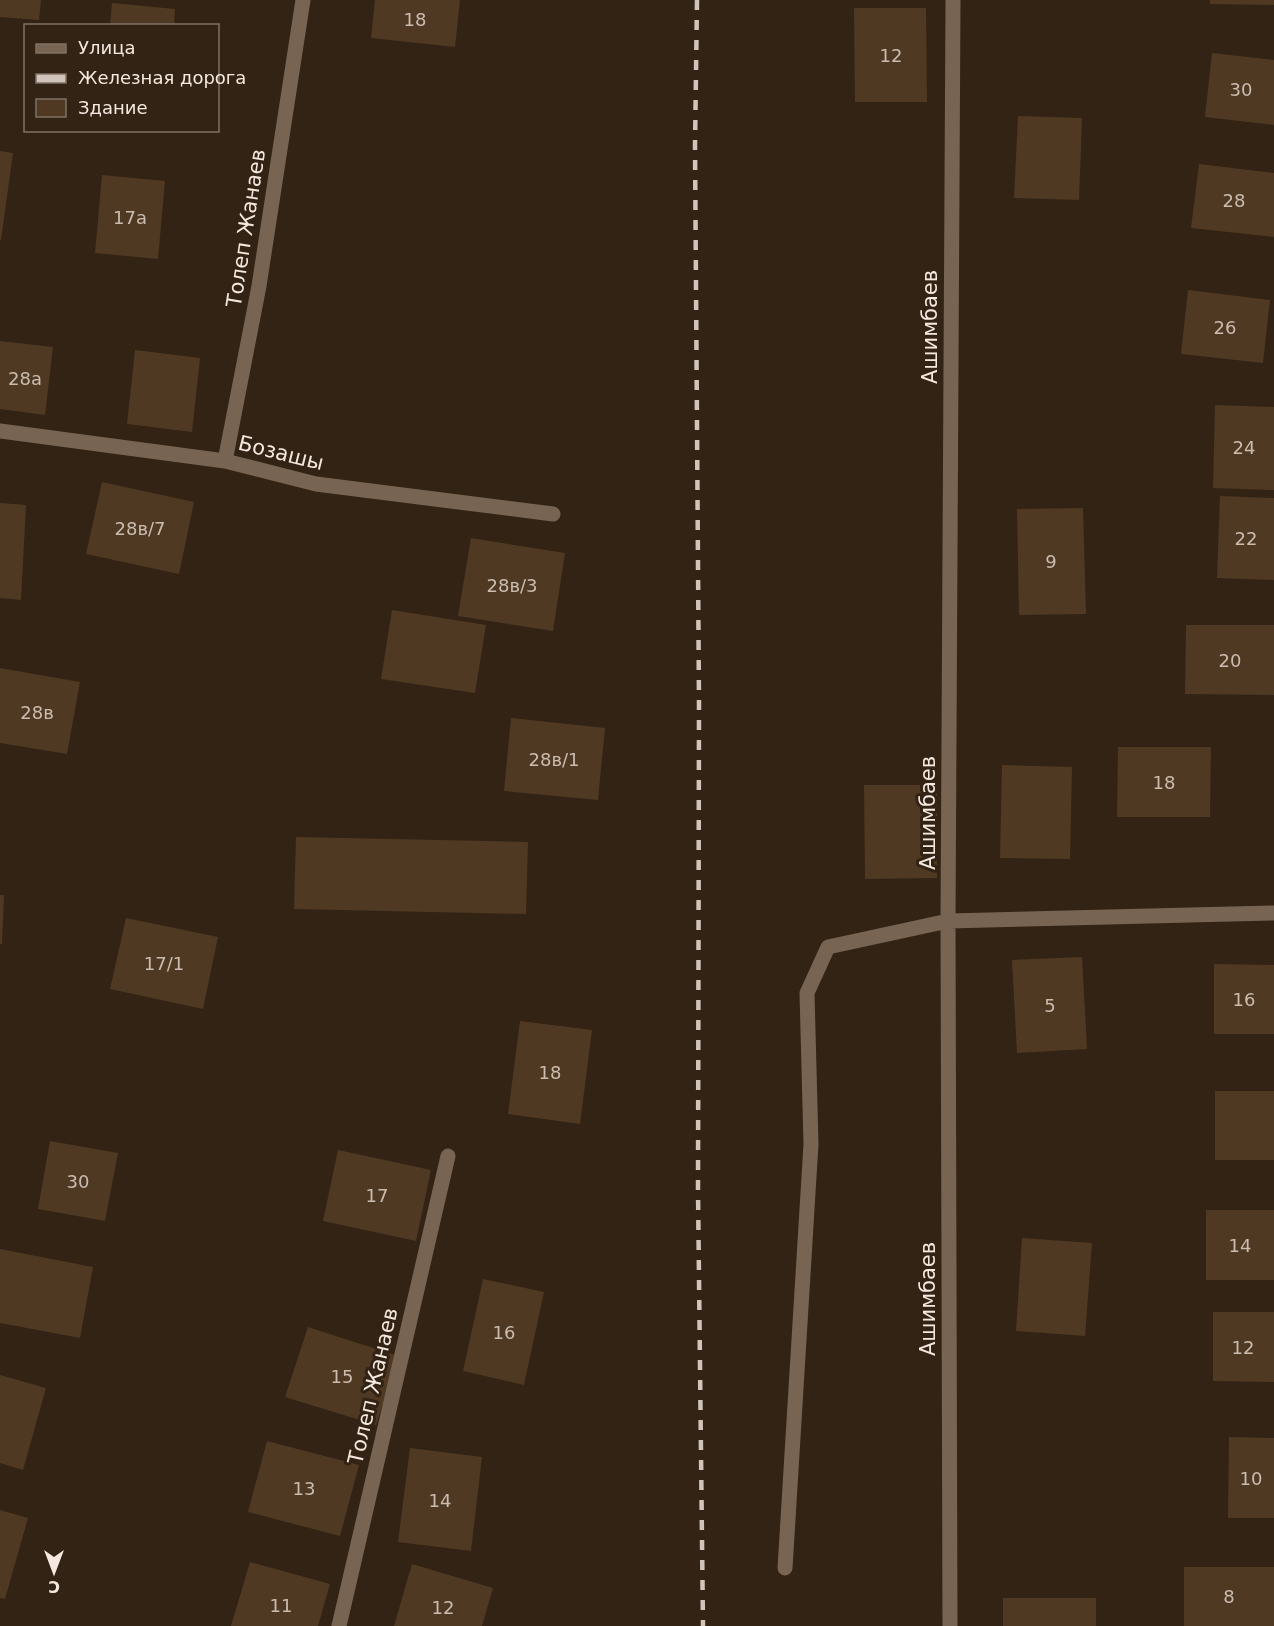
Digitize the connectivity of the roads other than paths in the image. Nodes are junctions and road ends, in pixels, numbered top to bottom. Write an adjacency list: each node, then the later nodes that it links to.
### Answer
1 (303, 0): 4 (street, Толеп Жанаев)
2 (953, 0): 7 (street, Ашимбаев)
3 (0, 431): 4 (street, Бозашы)
4 (225, 461): 5 (street, Бозашы)
5 (553, 514)
6 (1274, 913): 7 (street)
7 (948, 921): 9 (street); 11 (street, Ашимбаев)
8 (448, 1156): 10 (street, Толеп Жанаев)
9 (785, 1568)
10 (339, 1626)
11 (950, 1626)

